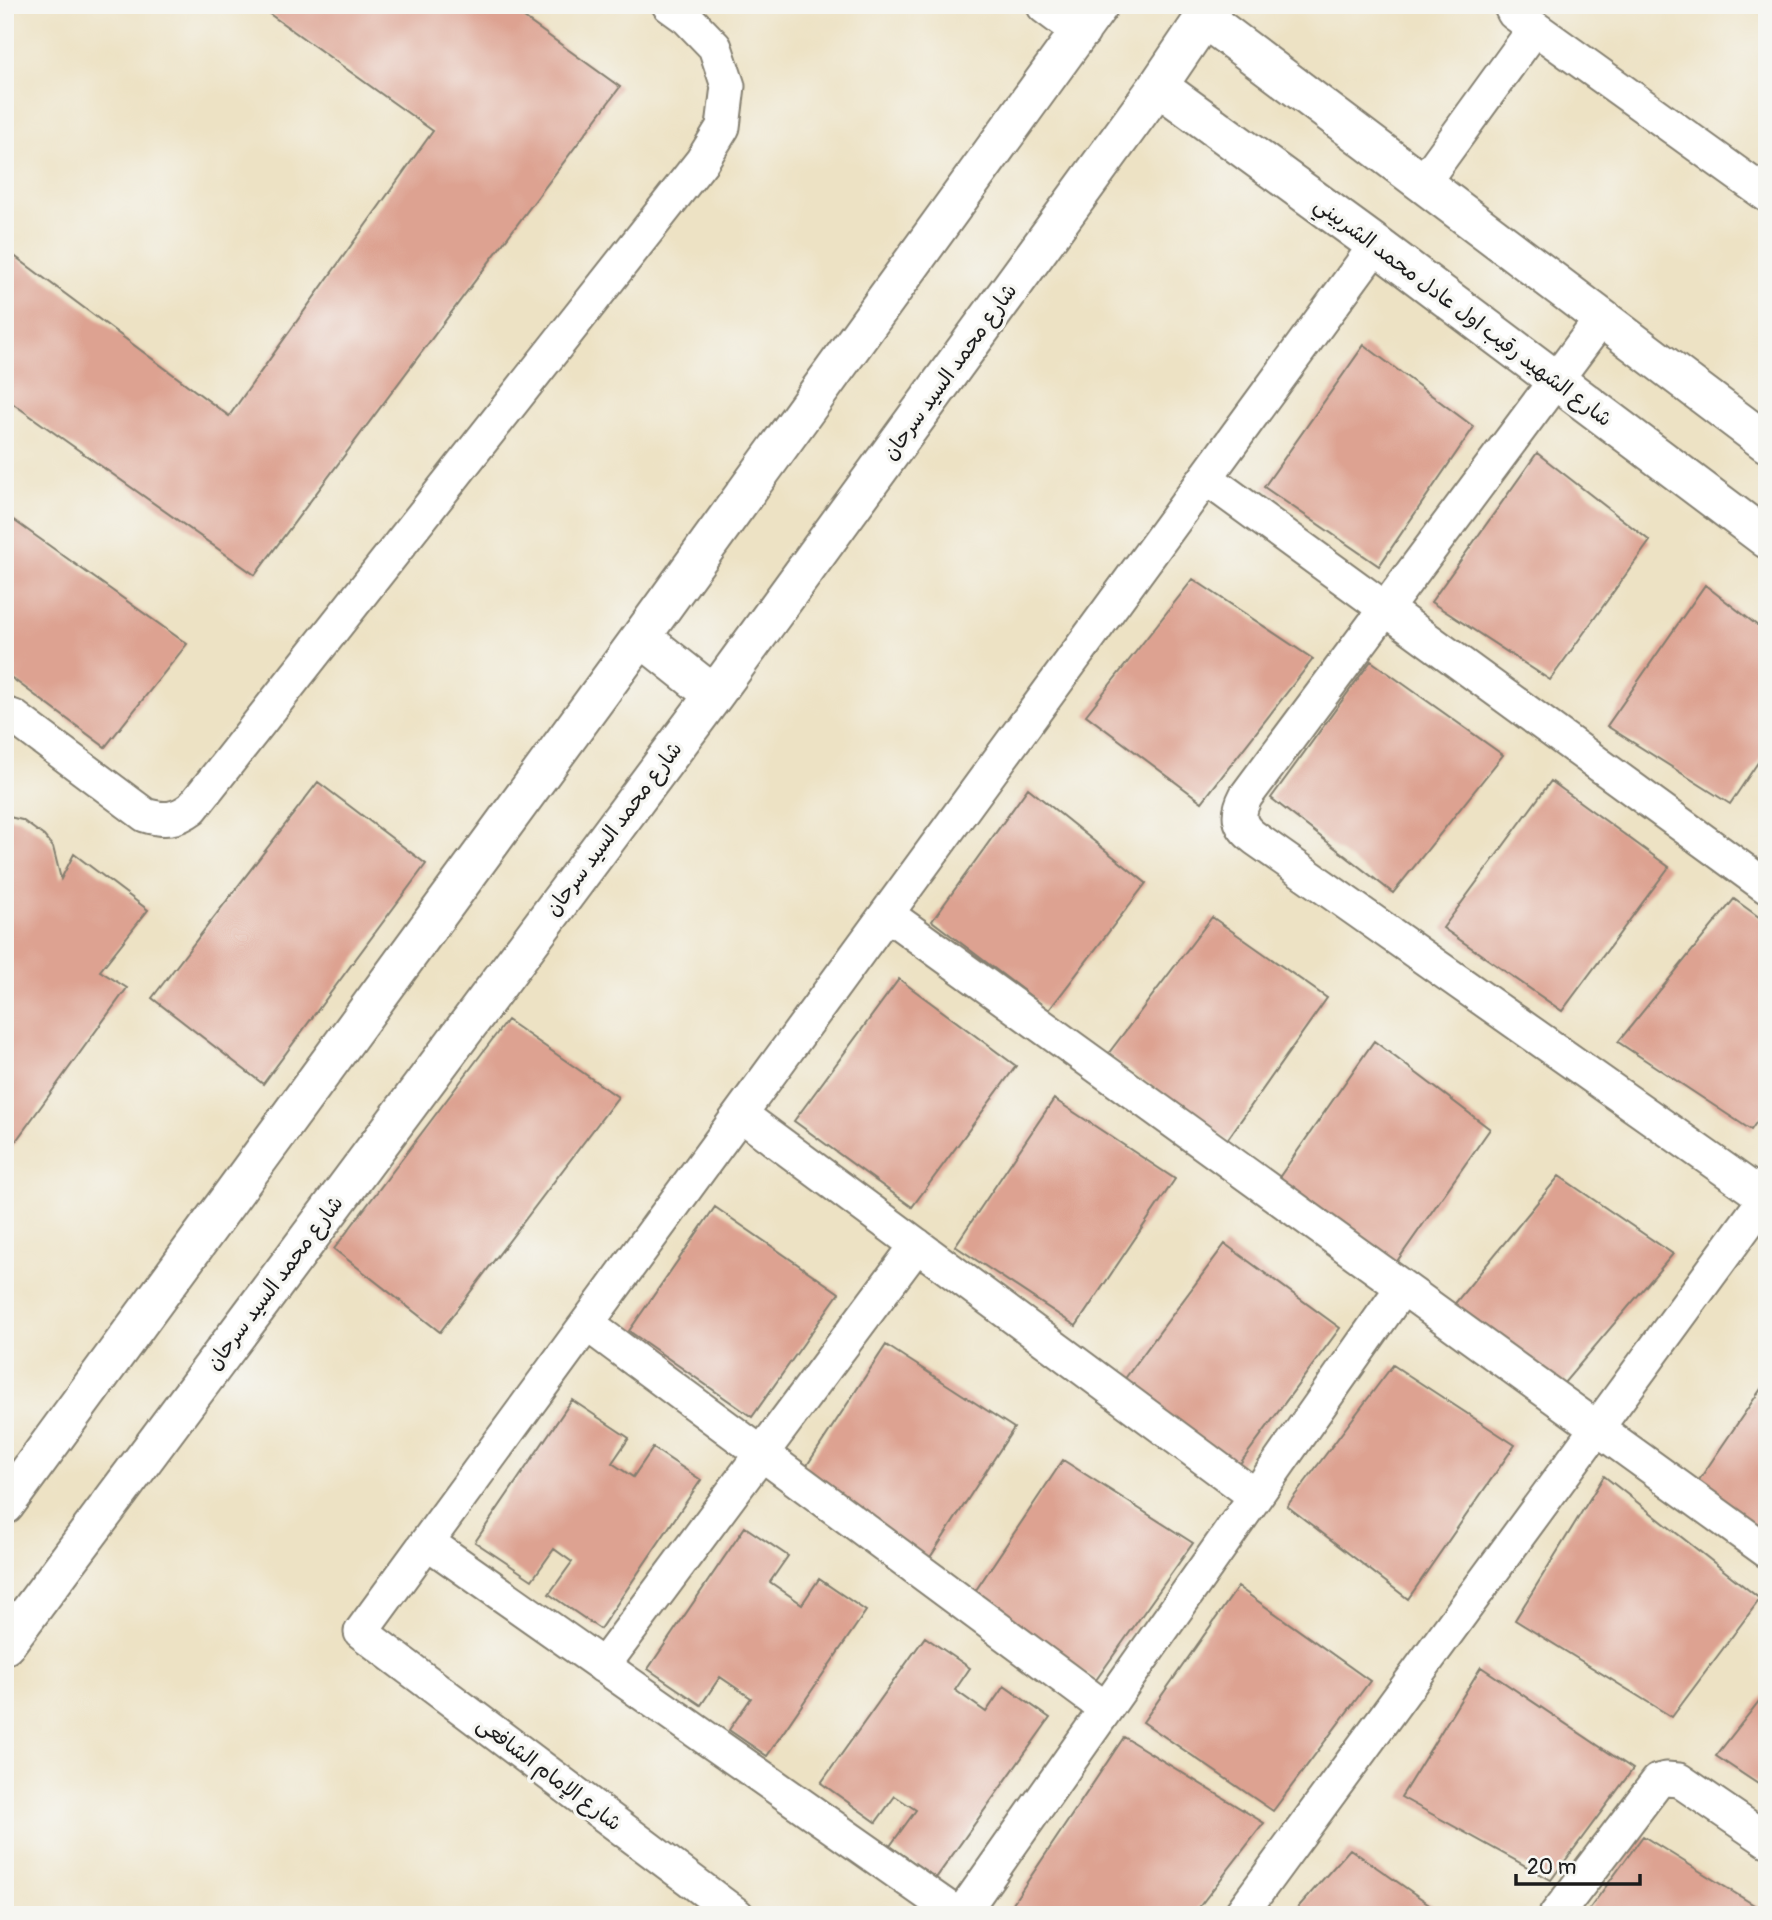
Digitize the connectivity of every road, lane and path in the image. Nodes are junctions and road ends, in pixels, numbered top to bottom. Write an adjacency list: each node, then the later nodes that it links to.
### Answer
1 (669, 5): 19 (street)
2 (1046, 5): 5 (street)
3 (1510, 5): 6 (street)
4 (1208, 12): 7 (street, شارع محمد السيد سرحان); 8 (street)
5 (1090, 18): 17 (street)
6 (1535, 28): 8 (street); 9 (street)
7 (1158, 86): 10 (street, شارع الشهيد رقيب اول عادل محمد الشربيني); 18 (street, شارع محمد السيد سرحان)
8 (1422, 184): 11 (street)
9 (1767, 195)
10 (1376, 245): 12 (street, شارع الشهيد رقيب اول عادل محمد الشربيني); 14 (street)
11 (1602, 318): 12 (street); 13 (street)
12 (1555, 381): 15 (street, شارع الشهيد رقيب اول عادل محمد الشربيني); 16 (street)
13 (1767, 443)
14 (1206, 478): 16 (street); 21 (street)
15 (1767, 539)
16 (1385, 609): 20 (street); 23 (street)
17 (641, 637): 18 (street); 30 (street)
18 (714, 695): 33 (street, شارع محمد السيد سرحان)
19 (5, 714)
20 (1767, 887)
21 (887, 914): 22 (street); 25 (street)
22 (740, 1114): 24 (street); 26 (street)
23 (1766, 1197): 27 (street)
24 (917, 1245): 28 (street); 29 (street)
25 (1402, 1288): 27 (street); 29 (street)
26 (587, 1324): 28 (street); 31 (street)
27 (1598, 1427): 32 (street); 39 (street)
28 (762, 1454): 34 (street); 35 (street)
29 (1255, 1496): 35 (street)
30 (5, 1505)
31 (427, 1542): 34 (street); 37 (street, شارع الإمام الشافعى)
32 (1767, 1551)
33 (5, 1645)
34 (603, 1666): 38 (street)
35 (1106, 1709): 38 (street)
36 (1767, 1840): 40 (street)
37 (737, 1915)
38 (960, 1915)
39 (1240, 1915)
40 (1556, 1915)

